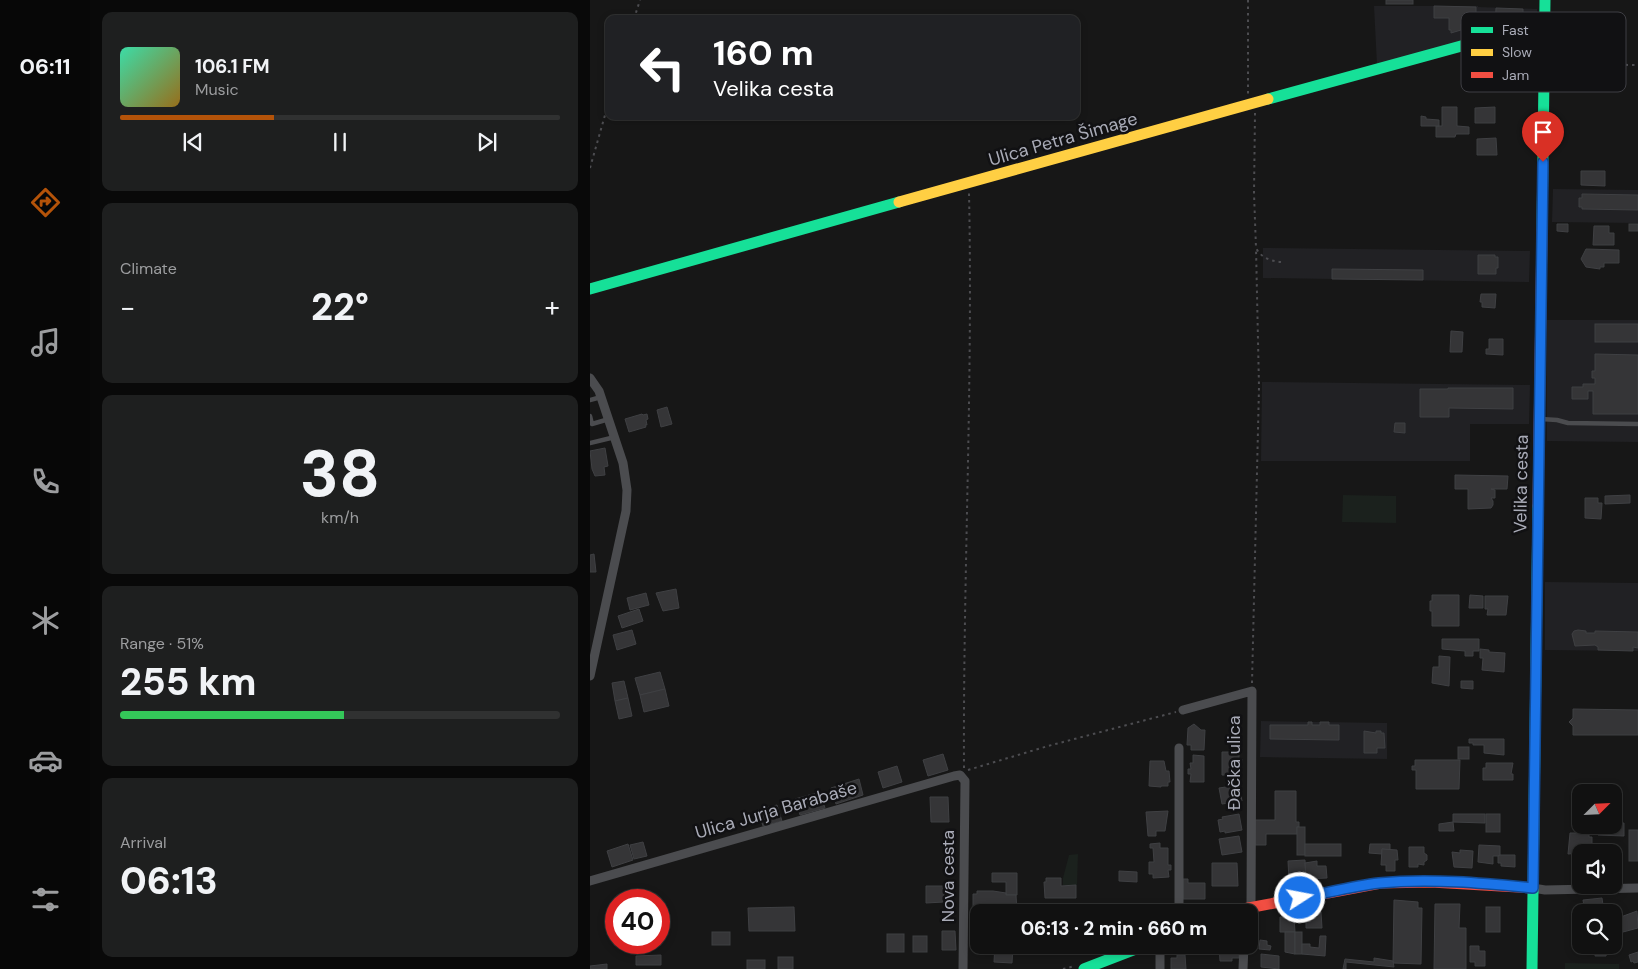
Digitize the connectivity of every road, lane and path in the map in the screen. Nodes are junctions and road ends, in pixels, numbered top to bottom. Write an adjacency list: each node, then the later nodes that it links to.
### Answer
1 (640, 0): 3 (path)
2 (1248, 0): 6 (path)
3 (635, 15)
4 (1461, 46): 6 (street, Ulica Petra Šimage)
5 (1544, 92): 18 (street, Velika cesta)
6 (1253, 104): 9 (street, Ulica Petra Šimage); 10 (path)
7 (605, 115): 8 (path)
8 (590, 168)
9 (969, 183): 12 (street, Ulica Petra Šimage); 24 (path)
10 (1256, 248): 11 (path); 23 (path)
11 (1281, 262)
12 (590, 289)
13 (590, 378): 14 (street)
14 (601, 397): 15 (lane); 17 (street)
15 (590, 400)
16 (590, 416): 17 (lane)
17 (609, 419): 20 (street)
18 (1540, 420): 19 (lane); 28 (street, Velika cesta)
19 (1638, 424)
20 (615, 437): 21 (lane); 22 (street)
21 (590, 444)
22 (590, 676)
23 (1252, 692): 24 (street, Đačka ulica); 31 (street, Đačka ulica)
24 (1182, 710)
25 (1179, 748): 30 (street)
26 (965, 784): 27 (street, Ulica Jurja Barabaše); 36 (street, Nova cesta)
27 (590, 881)
28 (1533, 888): 29 (street); 32 (street); 40 (street, Velika cesta)
29 (1638, 888)
30 (1179, 904)
31 (1246, 904)
32 (1258, 908)
33 (1123, 954): 37 (street)
34 (1160, 954): 38 (street)
35 (1244, 954): 39 (street)
36 (963, 969)
37 (1084, 969)
38 (1160, 969)
39 (1244, 969)
40 (1532, 969)

